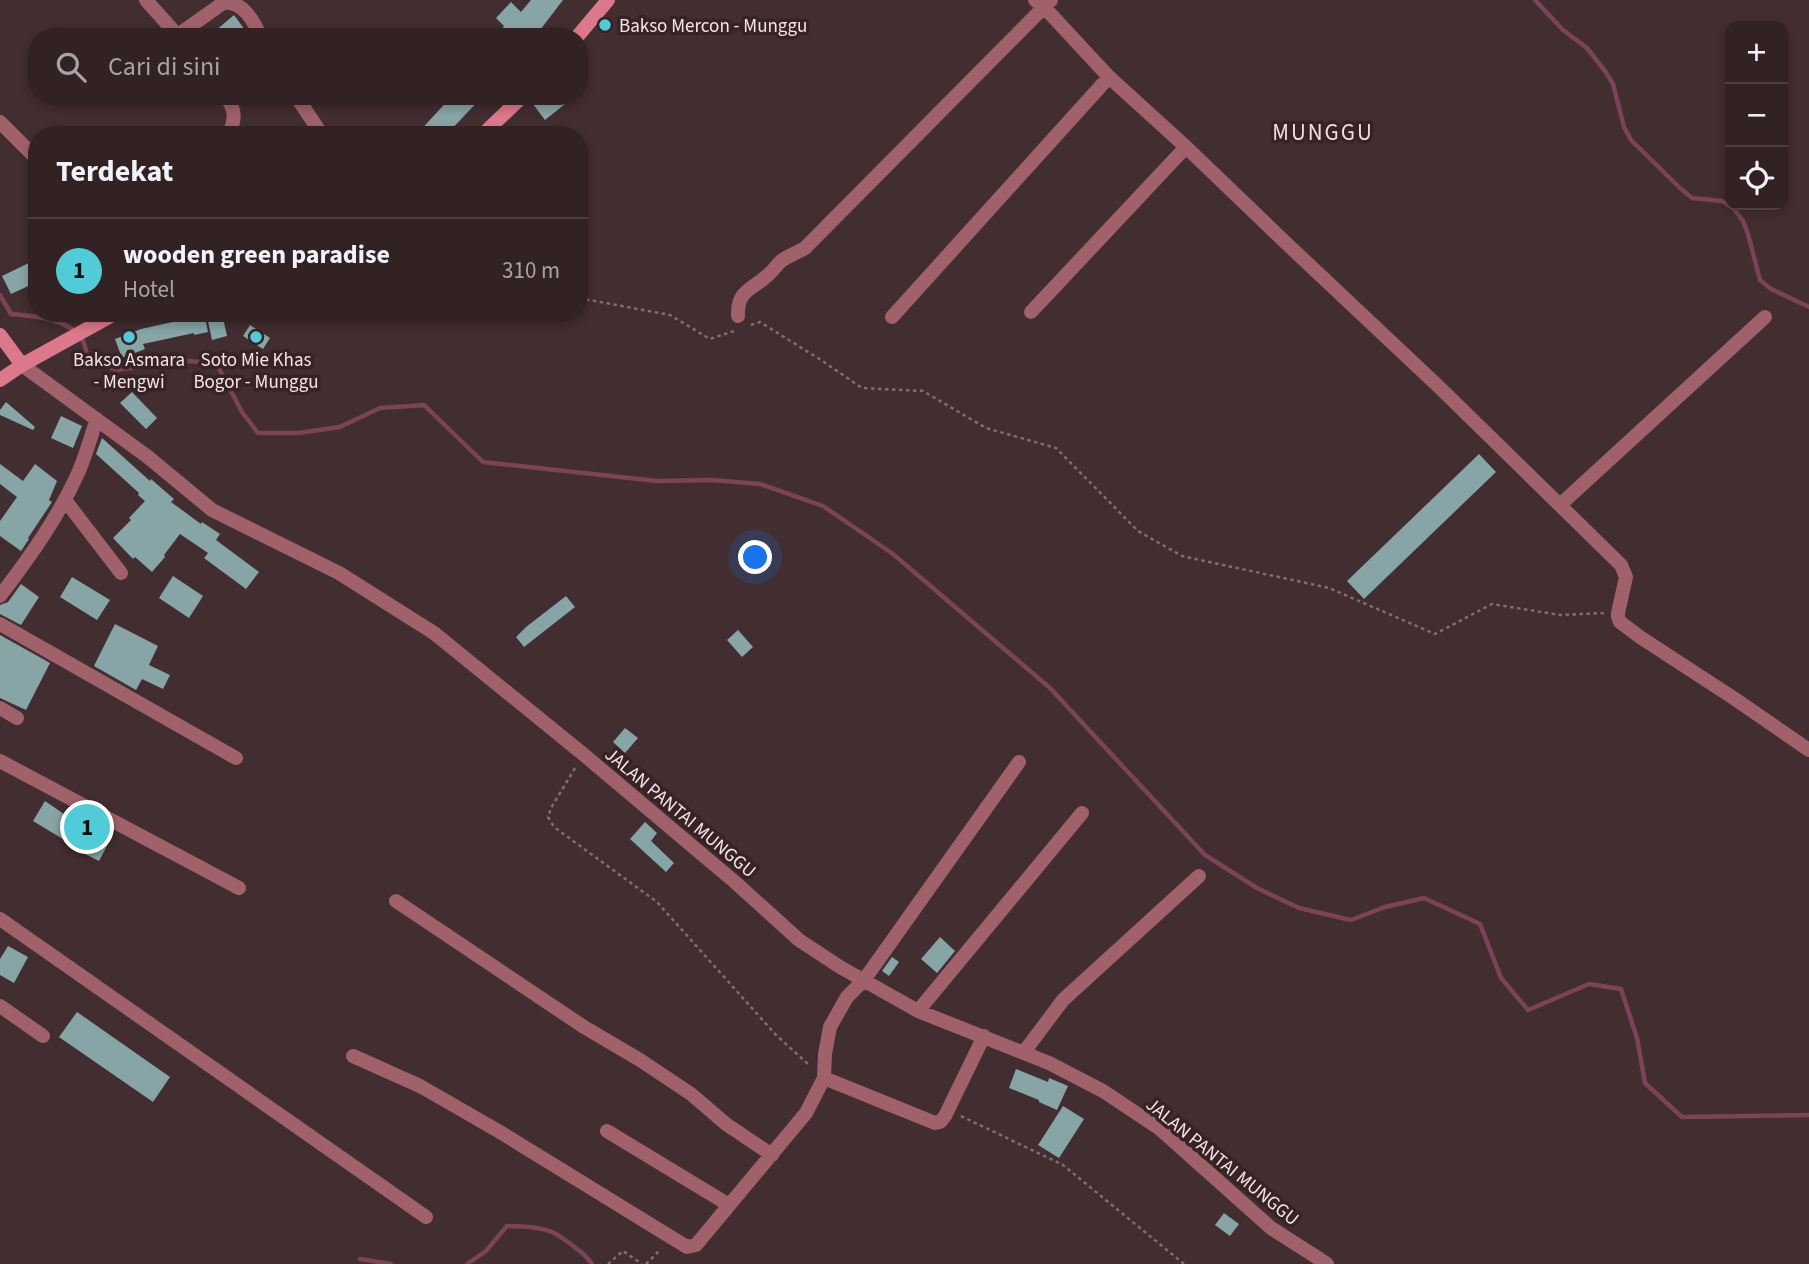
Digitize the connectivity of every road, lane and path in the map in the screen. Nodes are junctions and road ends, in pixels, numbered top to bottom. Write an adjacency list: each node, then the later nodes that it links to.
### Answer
1 (146, 0): 4 (street)
2 (608, 0): 7 (main road)
3 (1043, 2): 8 (street); 23 (street)
4 (172, 28)
5 (190, 28): 6 (street)
6 (255, 28)
7 (585, 28)
8 (1109, 77): 16 (street); 20 (street)
9 (232, 105): 13 (street)
10 (302, 105): 14 (street)
11 (514, 105): 15 (main road)
12 (0, 122): 17 (street)
13 (232, 126)
14 (316, 126)
15 (491, 126)
16 (1186, 147): 19 (street); 29 (street)
17 (28, 150)
18 (588, 300): 23 (path)
19 (1031, 312)
20 (892, 317)
21 (1765, 317): 29 (street)
22 (100, 322): 25 (main road)
23 (740, 324): 32 (path)
24 (0, 335): 25 (main road)
25 (22, 365): 26 (main road); 27 (street, JALAN PANTAI MUNGGU)
26 (0, 380)
27 (97, 419): 28 (street); 37 (street, JALAN PANTAI MUNGGU)
28 (65, 500): 30 (street); 31 (street)
29 (1560, 505): 32 (street)
30 (121, 573)
31 (0, 596)
32 (1618, 612): 36 (street)
33 (0, 624): 38 (street)
34 (0, 708): 35 (street)
35 (17, 718)
36 (1809, 750)
37 (583, 754): 46 (street, JALAN PANTAI MUNGGU); 53 (path)
38 (236, 758)
39 (0, 761): 43 (street)
40 (1019, 762): 46 (street)
41 (1082, 813): 48 (street)
42 (1199, 876): 51 (street)
43 (239, 888)
44 (396, 901): 56 (street)
45 (0, 919): 58 (street)
46 (864, 980): 48 (street, JALAN PANTAI MUNGGU); 53 (street)
47 (0, 1006): 49 (street)
48 (918, 1011): 50 (street, JALAN PANTAI MUNGGU)
49 (43, 1036)
50 (984, 1036): 51 (street, JALAN PANTAI MUNGGU); 54 (street)
51 (1024, 1052): 63 (street, JALAN PANTAI MUNGGU)
52 (353, 1056): 59 (street)
53 (824, 1078): 54 (street); 56 (street)
54 (948, 1110): 62 (path)
55 (607, 1130): 57 (street)
56 (772, 1155): 57 (street)
57 (729, 1205): 59 (street)
58 (426, 1217)
59 (671, 1237): 61 (path)
60 (608, 1264): 61 (path)
61 (644, 1264)
62 (1184, 1264)
63 (1327, 1264)

